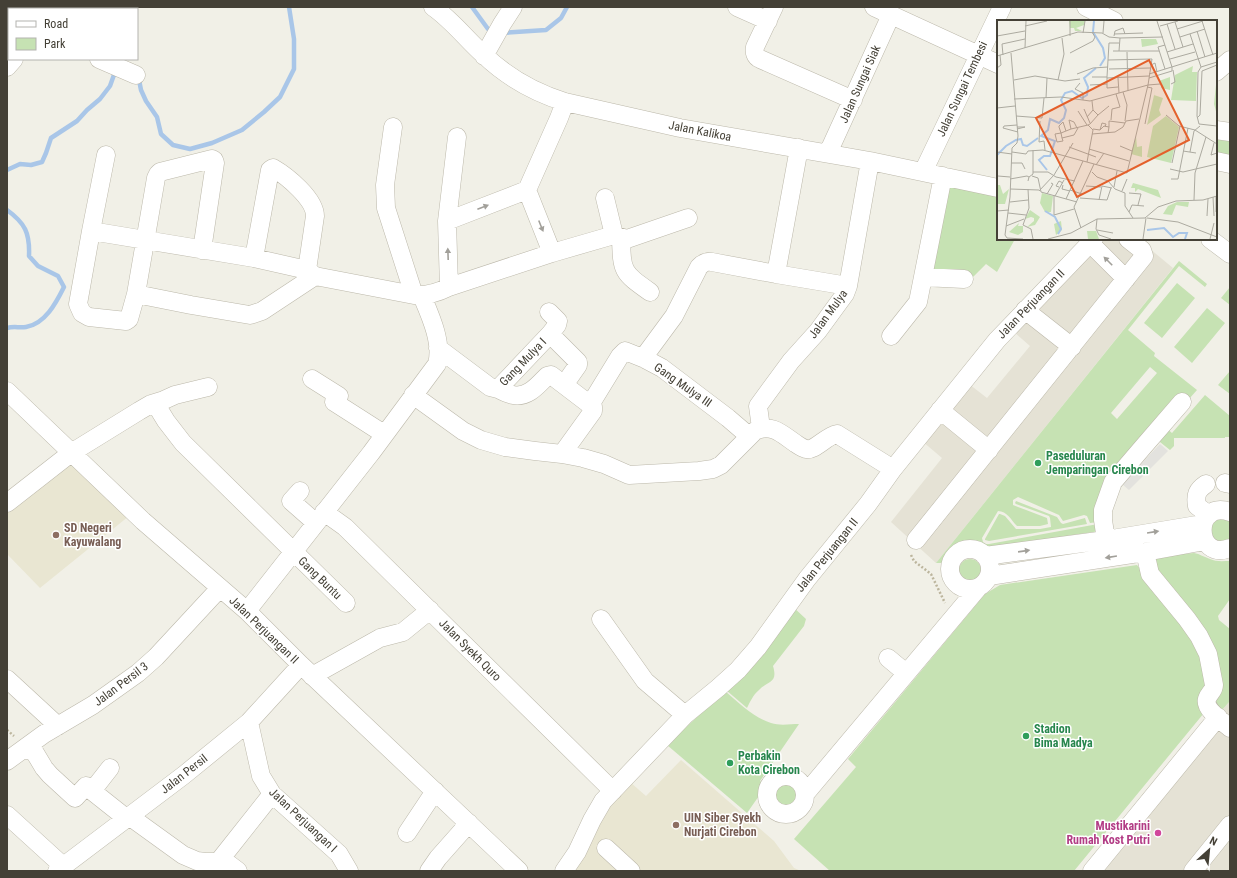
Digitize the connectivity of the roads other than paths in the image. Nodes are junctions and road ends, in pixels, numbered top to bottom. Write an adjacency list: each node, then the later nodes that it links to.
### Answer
1 (433, 7): 11 (street, Jalan Kalikoa)
2 (513, 7): 11 (street)
3 (737, 7): 7 (street)
4 (874, 7): 8 (street)
5 (1002, 7): 10 (street, Jalan Sungai Tembesi)
6 (1086, 7): 9 (street)
7 (771, 14): 15 (street)
8 (891, 15): 10 (street); 15 (street, Jalan Sungai Siak)
9 (1112, 20)
10 (979, 55): 13 (street); 27 (street, Jalan Sungai Tembesi)
11 (484, 56): 16 (street, Jalan Kalikoa)
12 (101, 60): 14 (street)
13 (997, 64)
14 (136, 75)
15 (852, 100): 22 (street, Jalan Sungai Siak)
16 (565, 102): 21 (street, Jalan Kalikoa); 30 (street)
17 (393, 127): 53 (street)
18 (1217, 130): 19 (street)
19 (1230, 132)
20 (457, 137): 33 (street)
21 (799, 148): 22 (street, Jalan Kalikoa); 45 (street)
22 (828, 153): 24 (street, Jalan Kalikoa)
23 (106, 154): 34 (street)
24 (870, 161): 27 (street, Jalan Kalikoa); 49 (street, Jalan Mulya)
25 (1217, 161): 26 (street)
26 (1230, 164)
27 (923, 172): 28 (street, Jalan Kalikoa)
28 (943, 176): 29 (street, Jalan Kalikoa); 46 (street)
29 (997, 188)
30 (527, 190): 33 (street, one-way to 30); 41 (street, one-way to 41)
31 (606, 198): 35 (street)
32 (688, 218): 35 (street)
33 (447, 221): 50 (street, one-way to 33)
34 (91, 231): 36 (street); 52 (street)
35 (617, 237): 41 (street); 51 (street)
36 (145, 240): 40 (street); 40 (street); 52 (street)
37 (1129, 240): 48 (street)
38 (1211, 240): 42 (street)
39 (1092, 241): 48 (street, one-way to 39); 54 (street, Jalan Perjuangan II)
40 (202, 250): 43 (street)
41 (552, 253): 50 (street)
42 (1230, 254)
43 (254, 258): 44 (street); 44 (street)
44 (311, 273): 52 (street); 53 (street)
45 (776, 274): 49 (street); 60 (street)
46 (923, 277): 47 (street); 57 (street)
47 (964, 279)
48 (1126, 279): 58 (street)
49 (848, 286): 71 (street, Jalan Mulya)
50 (449, 287): 53 (street)
51 (650, 292)
52 (136, 294)
53 (418, 295): 59 (street)
54 (1029, 306): 58 (street); 70 (street, Jalan Perjuangan II)
55 (549, 312): 56 (street, Gang Mulya I)
56 (550, 334): 62 (street, Gang Mulya I); 64 (street, Gang Mulya I)
57 (891, 336)
58 (1075, 342): 73 (street)
59 (438, 348): 64 (street, Gang Mulya I); 66 (street)
60 (643, 358): 69 (street, Gang Mulya III); 71 (street, Gang Mulya III)
61 (312, 379): 72 (street)
62 (564, 385): 64 (street); 69 (street)
63 (208, 387): 68 (street)
64 (498, 389)
65 (7, 391): 74 (street, Jalan Perjuangan II)
66 (413, 395): 72 (street); 75 (street)
67 (1182, 402): 83 (street)
68 (155, 403): 74 (street); 86 (street, Gang Buntu)
69 (590, 405): 75 (street)
70 (940, 410): 73 (street); 76 (street, Jalan Perjuangan II)
71 (755, 432): 75 (street); 76 (street)
72 (384, 434): 81 (street)
73 (989, 450): 84 (street)
74 (71, 453): 79 (street); 90 (street, Jalan Perjuangan II)
75 (562, 454)
76 (893, 469): 99 (street, Jalan Perjuangan II)
77 (1206, 484): 82 (street)
78 (300, 491): 81 (street, Jalan Syekh Quro)
79 (7, 503)
80 (1230, 512): 82 (street)
81 (320, 517): 86 (street); 92 (street, Jalan Syekh Quro)
82 (1206, 527): 83 (street, one-way to 82); 85 (street); 87 (street)
83 (1106, 540): 88 (street, one-way to 83)
84 (914, 545)
85 (1229, 550)
86 (294, 552): 91 (street, Gang Buntu); 93 (street)
87 (1145, 552): 89 (street, one-way to 89); 101 (street)
88 (985, 556): 89 (street); 89 (street)
89 (983, 582): 97 (street)
90 (220, 588): 93 (street, Jalan Perjuangan II); 102 (street, Jalan Persil 3)
91 (346, 604)
92 (430, 610): 96 (street, Jalan Persil); 108 (street, Jalan Syekh Quro)
93 (247, 611): 96 (street, Jalan Perjuangan II)
94 (600, 619): 99 (street)
95 (888, 658): 97 (street)
96 (306, 670): 100 (street, Jalan Persil); 107 (street, Jalan Perjuangan II)
97 (906, 673): 109 (street)
98 (7, 679): 102 (street)
99 (685, 715): 108 (street, Jalan Perjuangan II)
100 (249, 722): 110 (street, Jalan Perjuangan I); 112 (street, Jalan Persil)
101 (1224, 723): 125 (street)
102 (58, 726): 103 (street, Jalan Persil 3)
103 (23, 750): 104 (street, Jalan Persil 3); 106 (street)
104 (7, 762)
105 (110, 768): 106 (street)
106 (92, 791): 112 (street)
107 (435, 791): 113 (street, Jalan Perjuangan II); 115 (street)
108 (613, 791): 123 (street, Jalan Perjuangan II)
109 (806, 793)
110 (272, 794): 117 (street); 120 (street, Jalan Perjuangan I)
111 (7, 815): 118 (street)
112 (128, 817): 117 (street); 118 (street, Jalan Persil)
113 (469, 823): 121 (street); 122 (street, Jalan Perjuangan II)
114 (1230, 825): 126 (street)
115 (407, 833)
116 (606, 848): 124 (street)
117 (219, 861): 119 (street)
118 (60, 869)
119 (238, 871)
120 (349, 871)
121 (429, 871)
122 (519, 871)
123 (564, 871)
124 (631, 871)
125 (1092, 871)
126 (1193, 871)

